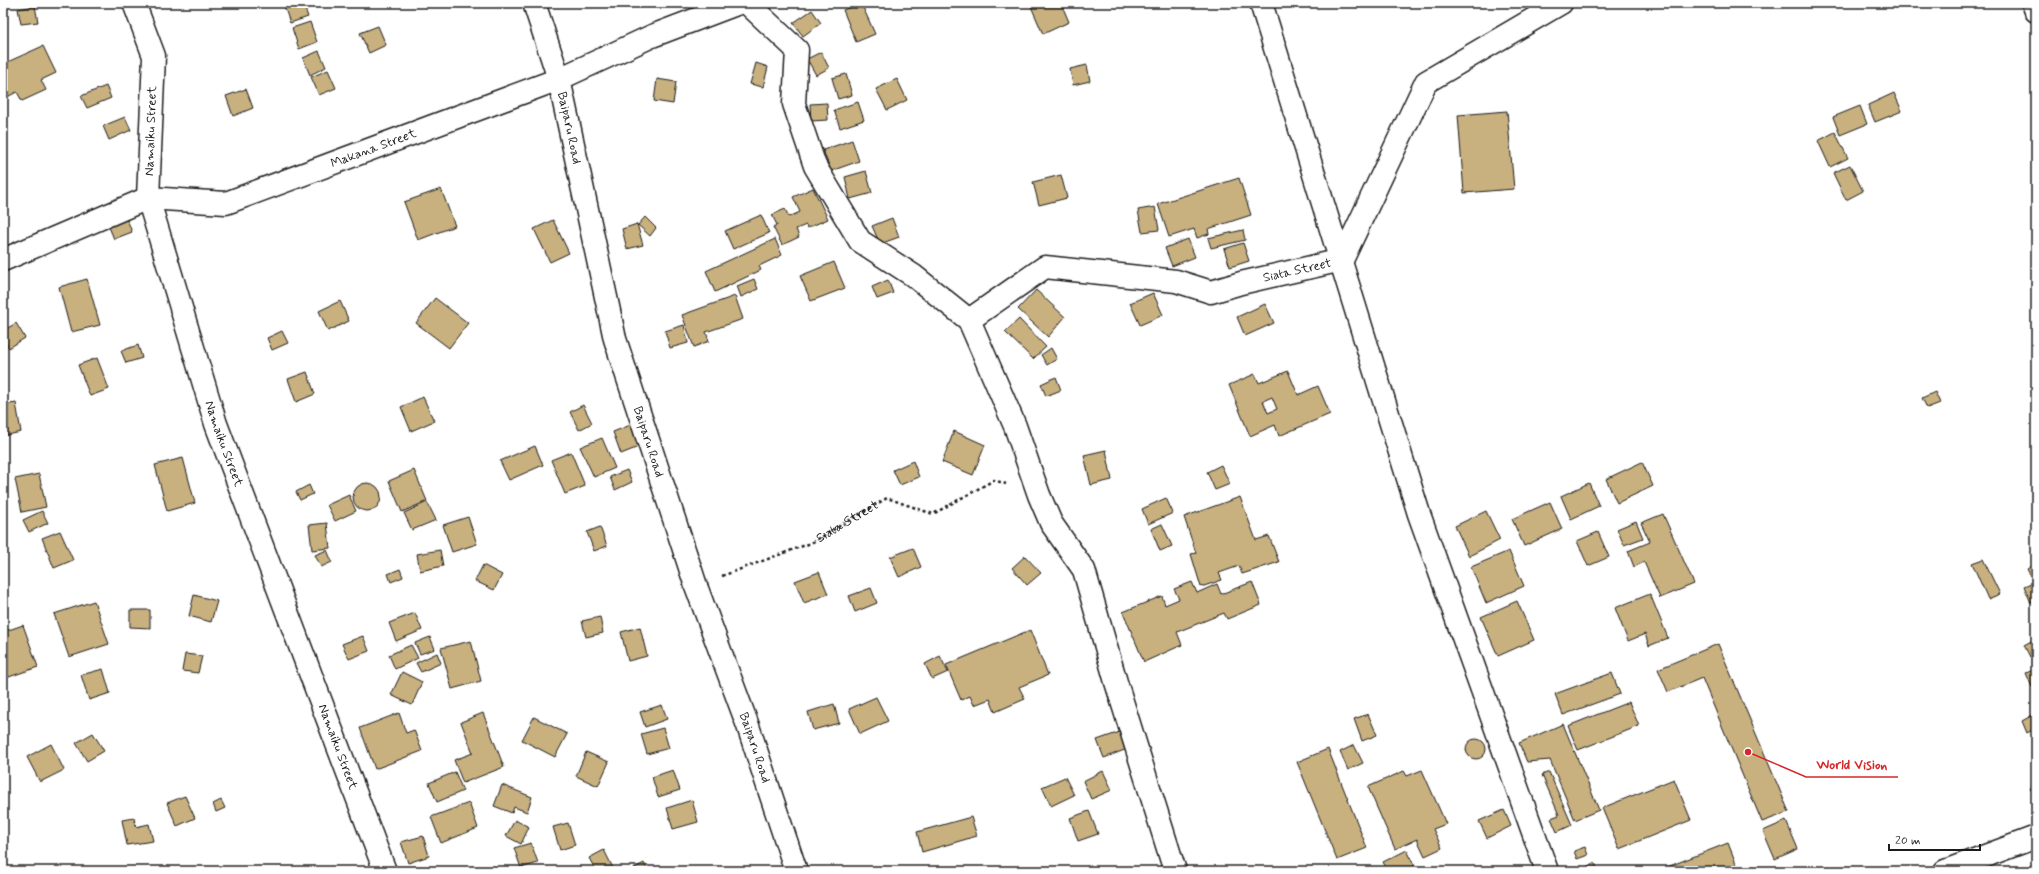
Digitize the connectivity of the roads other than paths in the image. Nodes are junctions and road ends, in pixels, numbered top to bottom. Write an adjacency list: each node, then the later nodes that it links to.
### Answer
1 (134, 3): 10 (street, Namaiku Street)
2 (534, 3): 9 (street, Baiparu Road)
3 (739, 3): 9 (street, Makana Street)
4 (747, 3): 13 (street)
5 (1261, 3): 12 (street)
6 (1561, 3): 12 (street, Siata Street)
7 (2033, 3): 8 (street)
8 (2036, 10)
9 (559, 79): 10 (street, Makana Street); 16 (street, Baiparu Road)
10 (148, 198): 11 (street, Makana Street); 15 (street, Namaiku Street)
11 (3, 260)
12 (1342, 260): 13 (street, Siata Street); 18 (street)
13 (969, 320): 17 (street)
14 (2036, 837): 19 (street)
15 (385, 871)
16 (796, 871)
17 (1175, 871)
18 (1547, 871)
19 (1945, 871)

